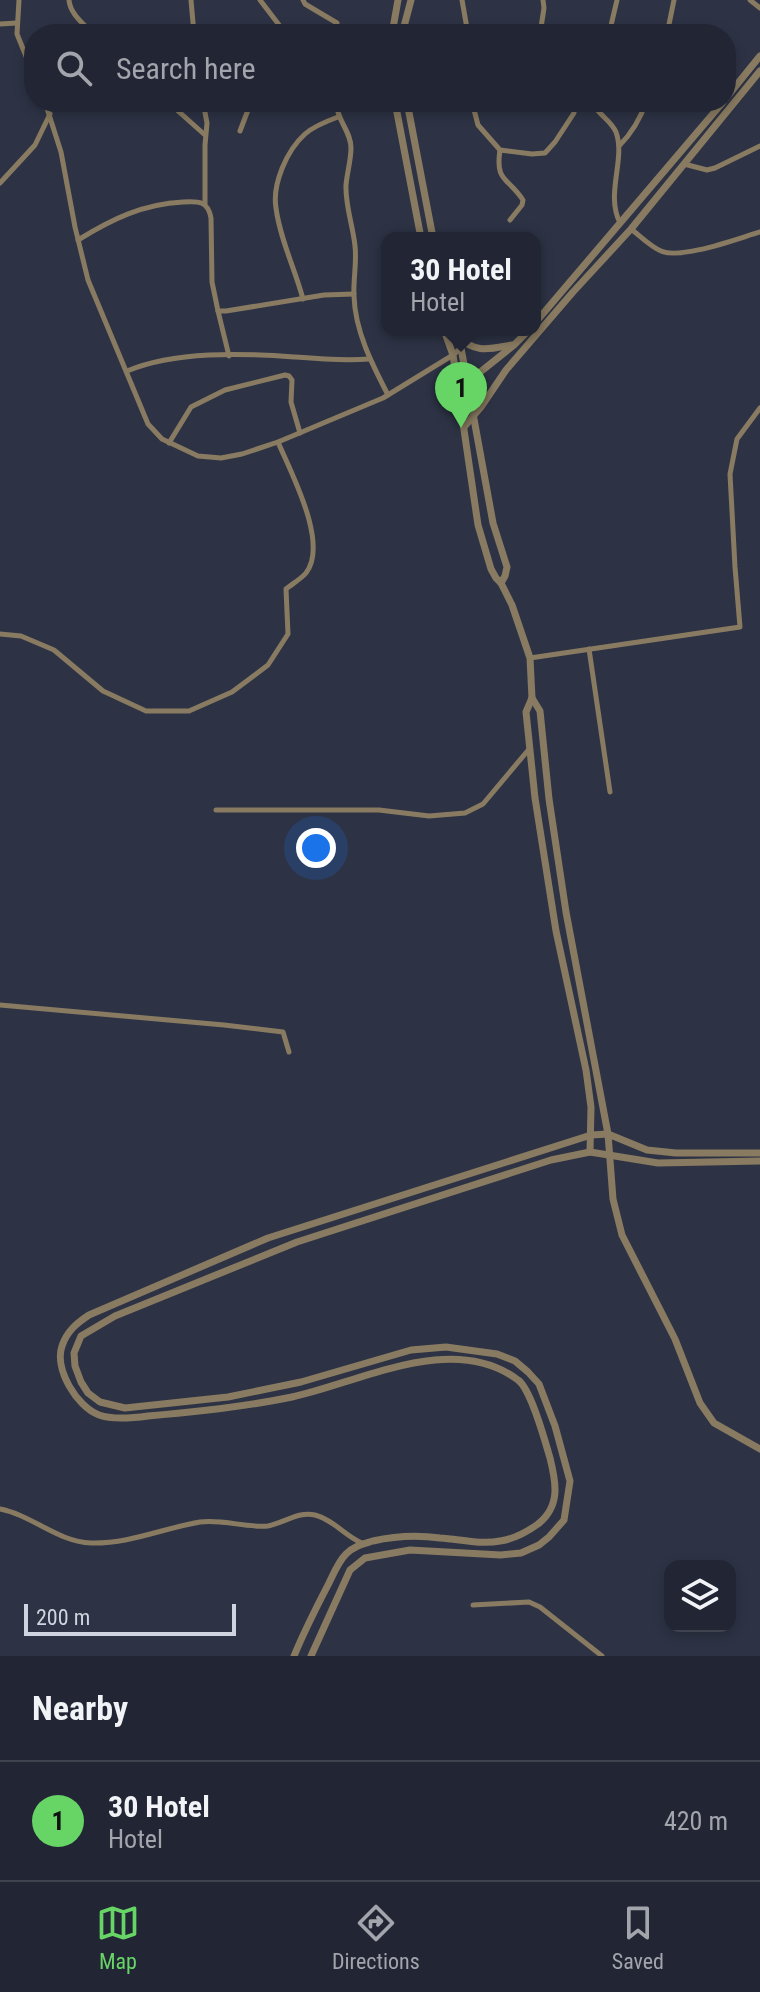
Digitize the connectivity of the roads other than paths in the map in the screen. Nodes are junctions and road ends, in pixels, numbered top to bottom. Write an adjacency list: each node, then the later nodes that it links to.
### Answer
1 (19, 0): 14 (street)
2 (69, 0): 17 (street)
3 (191, 0): 18 (street)
4 (260, 0): 19 (street)
5 (303, 0): 15 (street)
6 (398, 0): 20 (street)
7 (411, 0): 21 (street)
8 (462, 0): 22 (street)
9 (543, 0): 23 (street)
10 (617, 0): 24 (street)
11 (674, 0): 25 (street)
12 (750, 0): 13 (street)
13 (760, 8)
14 (17, 23): 16 (street); 26 (street)
15 (337, 23)
16 (0, 24)
17 (84, 24)
18 (193, 24)
19 (278, 24)
20 (394, 24)
21 (405, 24)
22 (466, 24)
23 (542, 24)
24 (611, 24)
25 (669, 24)
26 (24, 51)
27 (760, 56): 29 (street)
28 (760, 71): 30 (street)
29 (736, 85)
30 (736, 100)
31 (179, 112): 46 (street)
32 (205, 112): 46 (street)
33 (247, 112): 45 (street)
34 (337, 112): 44 (street)
35 (397, 112): 56 (street)
36 (409, 112): 57 (street)
37 (475, 112): 49 (street)
38 (598, 112): 48 (street)
39 (642, 112): 48 (street)
40 (714, 112): 54 (street)
41 (726, 112): 50 (street)
42 (574, 113): 49 (street)
43 (50, 114): 51 (street); 59 (street)
44 (338, 117): 60 (street); 61 (street)
45 (240, 131)
46 (205, 136): 52 (street)
47 (760, 146): 50 (street)
48 (618, 147): 54 (street)
49 (500, 150): 53 (street)
50 (684, 164): 55 (street)
51 (0, 183)
52 (205, 204): 59 (street); 62 (street)
53 (510, 220)
54 (620, 224): 63 (street)
55 (631, 229): 58 (street); 64 (street)
56 (420, 232)
57 (432, 232)
58 (760, 232)
59 (78, 240): 75 (street)
60 (354, 294): 61 (street); 74 (street)
61 (303, 299): 62 (street)
62 (218, 311): 73 (street)
63 (541, 316)
64 (541, 329)
65 (446, 336): 72 (street)
66 (457, 336): 71 (street)
67 (459, 336): 70 (street)
68 (523, 336): 70 (street)
69 (535, 336): 79 (street)
70 (514, 345): 76 (street)
71 (461, 348): 72 (street); 76 (street)
72 (453, 355): 76 (street); 77 (street)
73 (229, 356): 74 (street); 75 (street)
74 (369, 359): 77 (street)
75 (127, 371): 83 (street)
76 (462, 386): 79 (street); 80 (street)
77 (388, 395): 81 (street)
78 (760, 408): 86 (street)
79 (473, 417): 80 (street); 84 (street)
80 (464, 427): 84 (street)
81 (300, 433): 82 (street); 83 (street)
82 (278, 442): 83 (street); 85 (street)
83 (169, 443)
84 (501, 583): 87 (street)
85 (0, 634)
86 (589, 649): 87 (street); 90 (street)
87 (530, 658): 88 (street)
88 (532, 698): 89 (street); 94 (street)
89 (530, 748): 91 (street); 95 (street)
90 (610, 792)
91 (216, 810)
92 (0, 1005): 93 (street)
93 (289, 1052)
94 (608, 1134): 95 (street); 97 (street); 98 (street)
95 (591, 1135): 96 (street); 102 (street)
96 (590, 1152): 98 (street); 105 (street)
97 (760, 1153)
98 (610, 1154): 99 (street); 100 (street)
99 (760, 1161)
100 (760, 1449)
101 (0, 1509): 102 (street)
102 (363, 1544): 104 (street)
103 (473, 1605): 106 (street)
104 (294, 1656)
105 (311, 1656)
106 (602, 1656)

